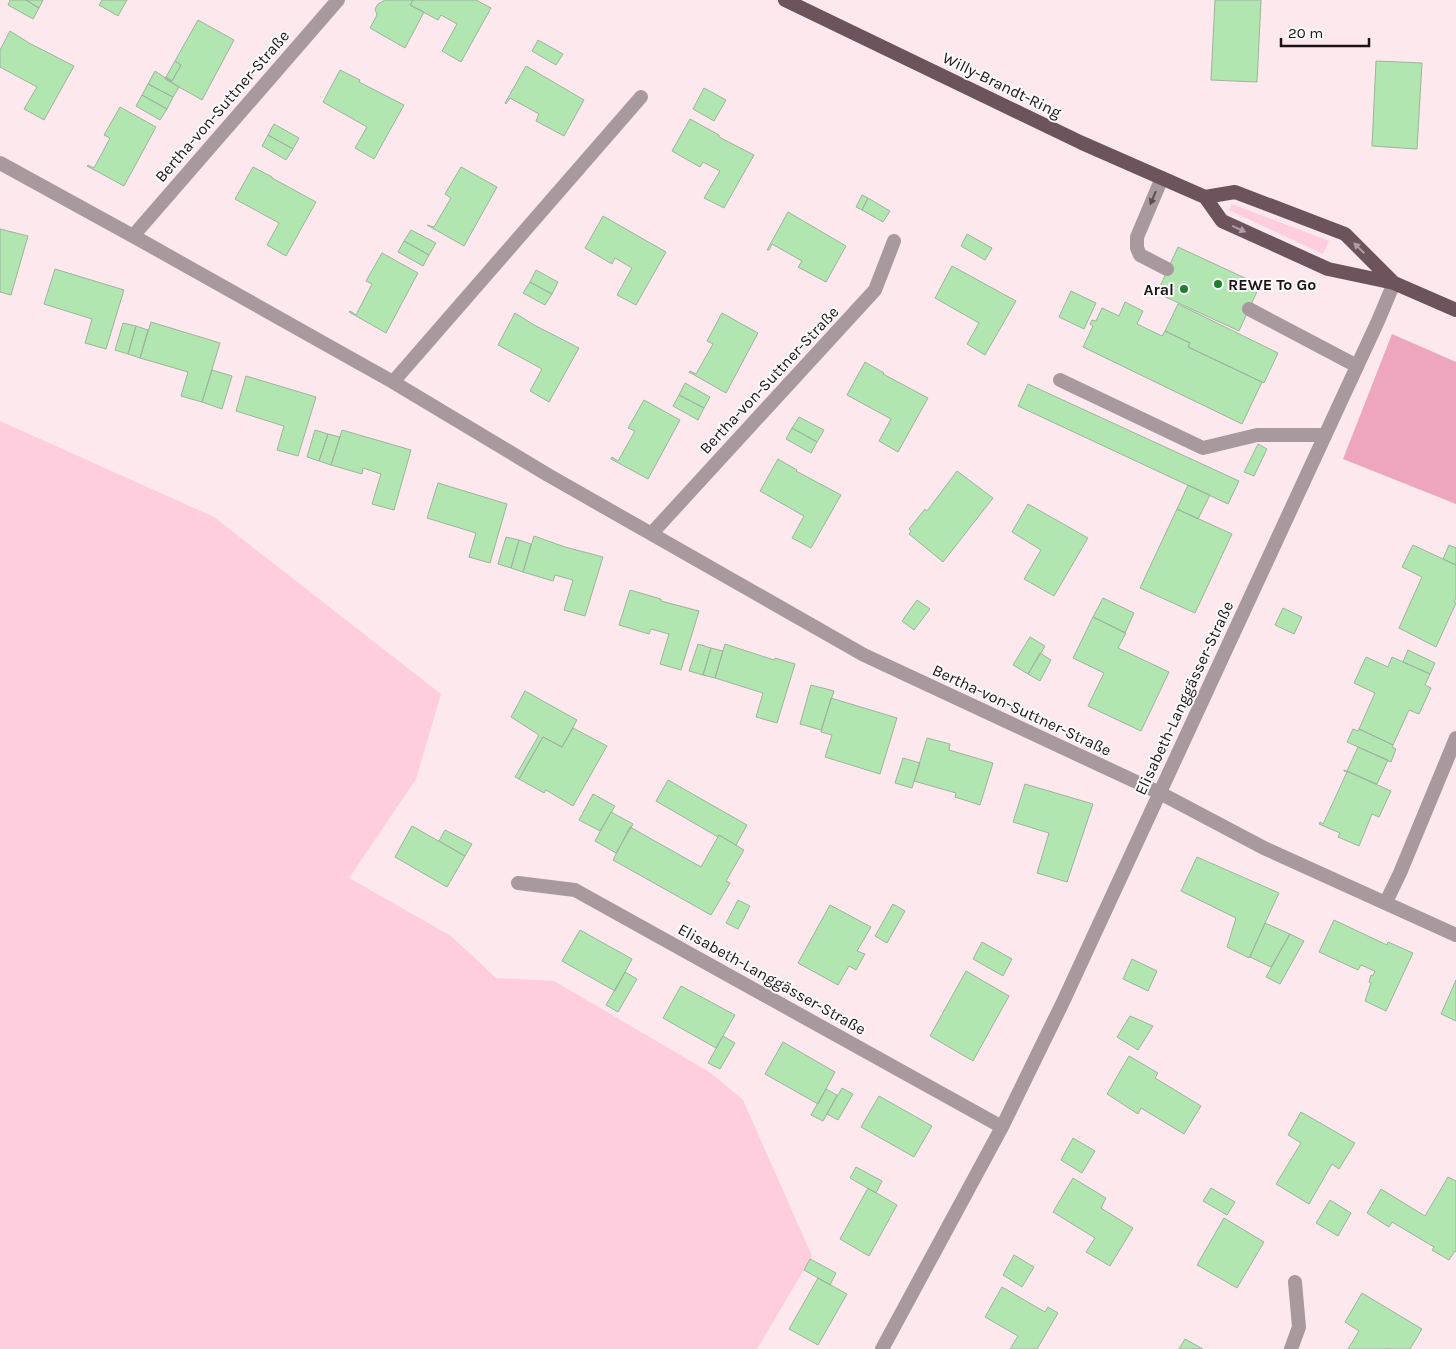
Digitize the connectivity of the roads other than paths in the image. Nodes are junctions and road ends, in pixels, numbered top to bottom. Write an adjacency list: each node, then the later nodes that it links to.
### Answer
1 (338, 0): 7 (street, Bertha-von-Suttner-Straße)
2 (786, 0): 5 (main road, Willy-Brandt-Ring)
3 (641, 97): 15 (street)
4 (0, 163): 7 (street, Bertha-von-Suttner-Straße)
5 (1162, 178): 6 (main road, Willy-Brandt-Ring); 9 (street, one-way to 9)
6 (1205, 197): 10 (main road, one-way to 10); 10 (main road, one-way to 6)
7 (133, 236): 15 (street, Bertha-von-Suttner-Straße)
8 (894, 241): 17 (street, Bertha-von-Suttner-Straße)
9 (1168, 269)
10 (1394, 283): 12 (main road); 13 (street, Elisabeth-Langgässer-Straße)
11 (1249, 309): 13 (street)
12 (1456, 310)
13 (1357, 366): 16 (street, Elisabeth-Langgässer-Straße)
14 (1060, 380): 16 (street)
15 (393, 382): 17 (street, Bertha-von-Suttner-Straße)
16 (1325, 435): 19 (street, Elisabeth-Langgässer-Straße)
17 (652, 533): 19 (street, Bertha-von-Suttner-Straße)
18 (1456, 738): 21 (street)
19 (1160, 794): 21 (street, Bertha-von-Suttner-Straße); 23 (street, Elisabeth-Langgässer-Straße)
20 (518, 883): 23 (street, Elisabeth-Langgässer-Straße)
21 (1386, 902): 22 (street, Bertha-von-Suttner-Straße)
22 (1456, 935)
23 (1002, 1127): 25 (street, Elisabeth-Langgässer-Straße)
24 (1295, 1282): 26 (street)
25 (882, 1349)
26 (1290, 1349)

